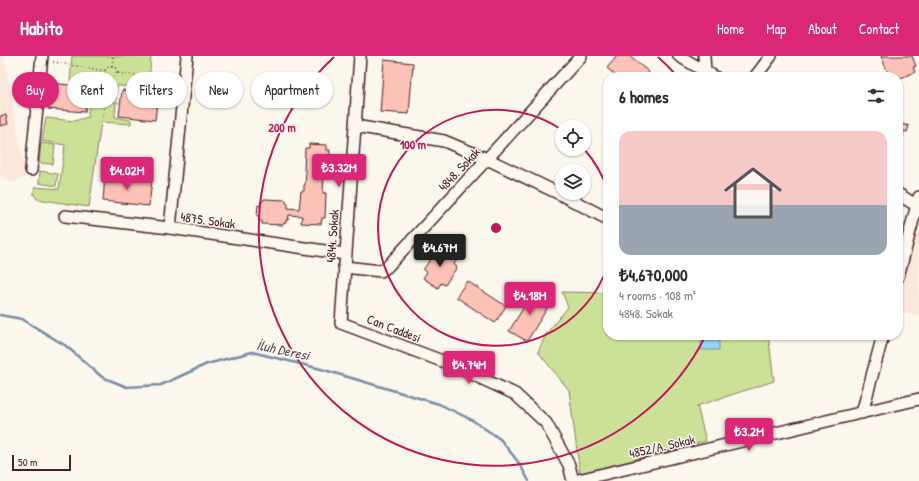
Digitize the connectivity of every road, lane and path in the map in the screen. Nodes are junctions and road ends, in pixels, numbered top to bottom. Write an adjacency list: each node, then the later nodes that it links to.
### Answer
1 (42, 56): 21 (street)
2 (113, 56): 10 (path)
3 (187, 56): 26 (street)
4 (360, 56): 19 (street, 4844. Sokak)
5 (581, 56): 20 (street, 4848. Sokak)
6 (679, 56): 12 (street)
7 (704, 56): 12 (street)
8 (771, 56): 14 (street)
9 (53, 62): 11 (path)
10 (112, 66): 11 (path); 13 (path)
11 (105, 71)
12 (705, 71)
13 (118, 72)
14 (759, 72)
15 (118, 73): 16 (path)
16 (126, 74)
17 (104, 108): 18 (path)
18 (103, 117)
19 (355, 126): 20 (street); 27 (street, 4844. Sokak)
20 (487, 159): 25 (street); 29 (street, 4848. Sokak)
21 (31, 170)
22 (903, 196): 23 (street)
23 (918, 203): 28 (street)
24 (65, 216): 26 (street, 4875. Sokak)
25 (603, 217)
26 (170, 228): 27 (street, 4875. Sokak)
27 (345, 254): 29 (street, 4844. Sokak)
28 (903, 258)
29 (344, 267): 30 (street, 4844. Sokak)
30 (341, 322): 34 (street, Can Caddesi)
31 (882, 340): 33 (street)
32 (919, 399): 33 (street, 4852/A. Sokak)
33 (862, 413): 34 (street, 4852/A. Sokak)
34 (574, 481)

